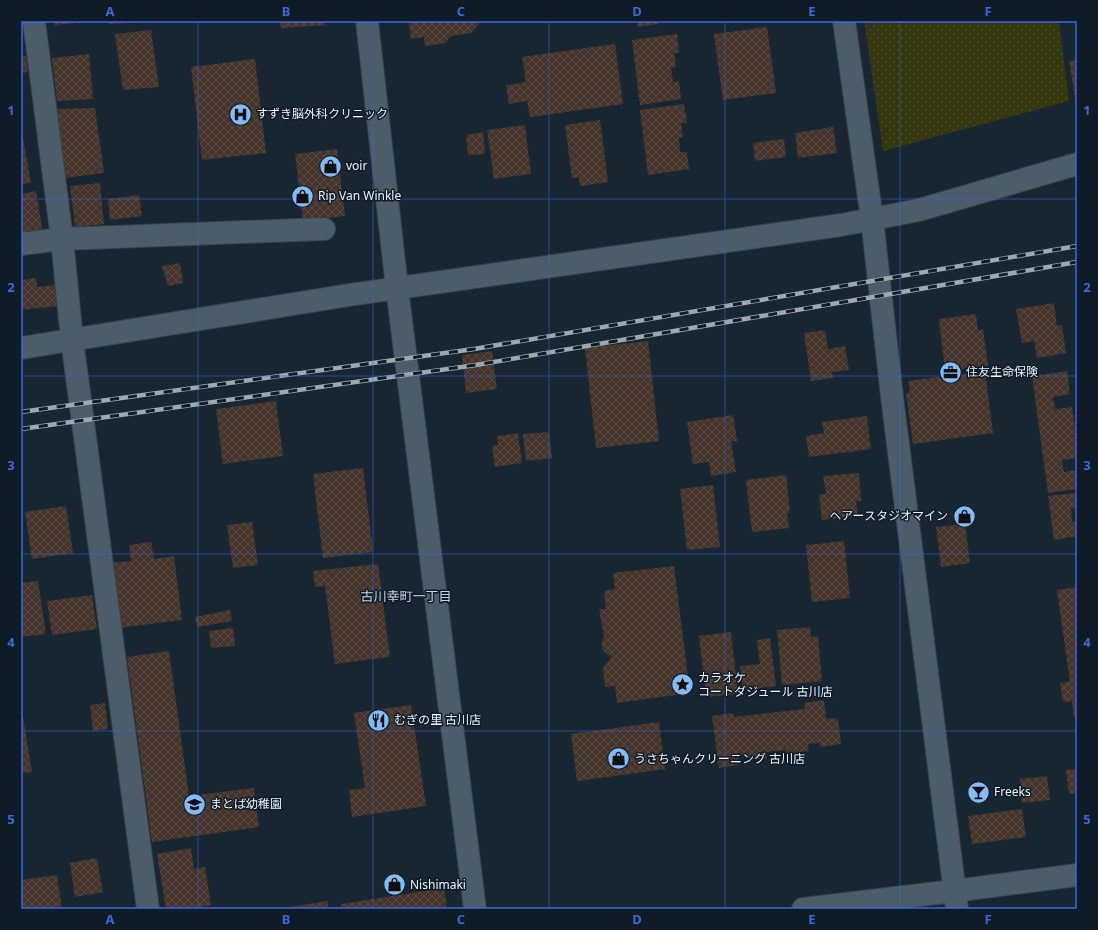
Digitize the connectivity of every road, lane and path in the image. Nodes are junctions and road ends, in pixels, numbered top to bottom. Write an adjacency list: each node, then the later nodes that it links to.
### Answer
1 (34, 21): 7 (street)
2 (367, 21): 9 (street)
3 (844, 21): 5 (street)
4 (1077, 164): 5 (street)
5 (872, 219): 9 (street); 13 (street)
6 (324, 229): 7 (street)
7 (62, 239): 8 (street); 10 (street)
8 (21, 244)
9 (397, 288): 10 (street); 15 (street)
10 (72, 340): 11 (street); 14 (street)
11 (21, 348)
12 (1077, 876): 13 (street)
13 (956, 900): 16 (street)
14 (148, 909)
15 (475, 909)
16 (803, 909)

